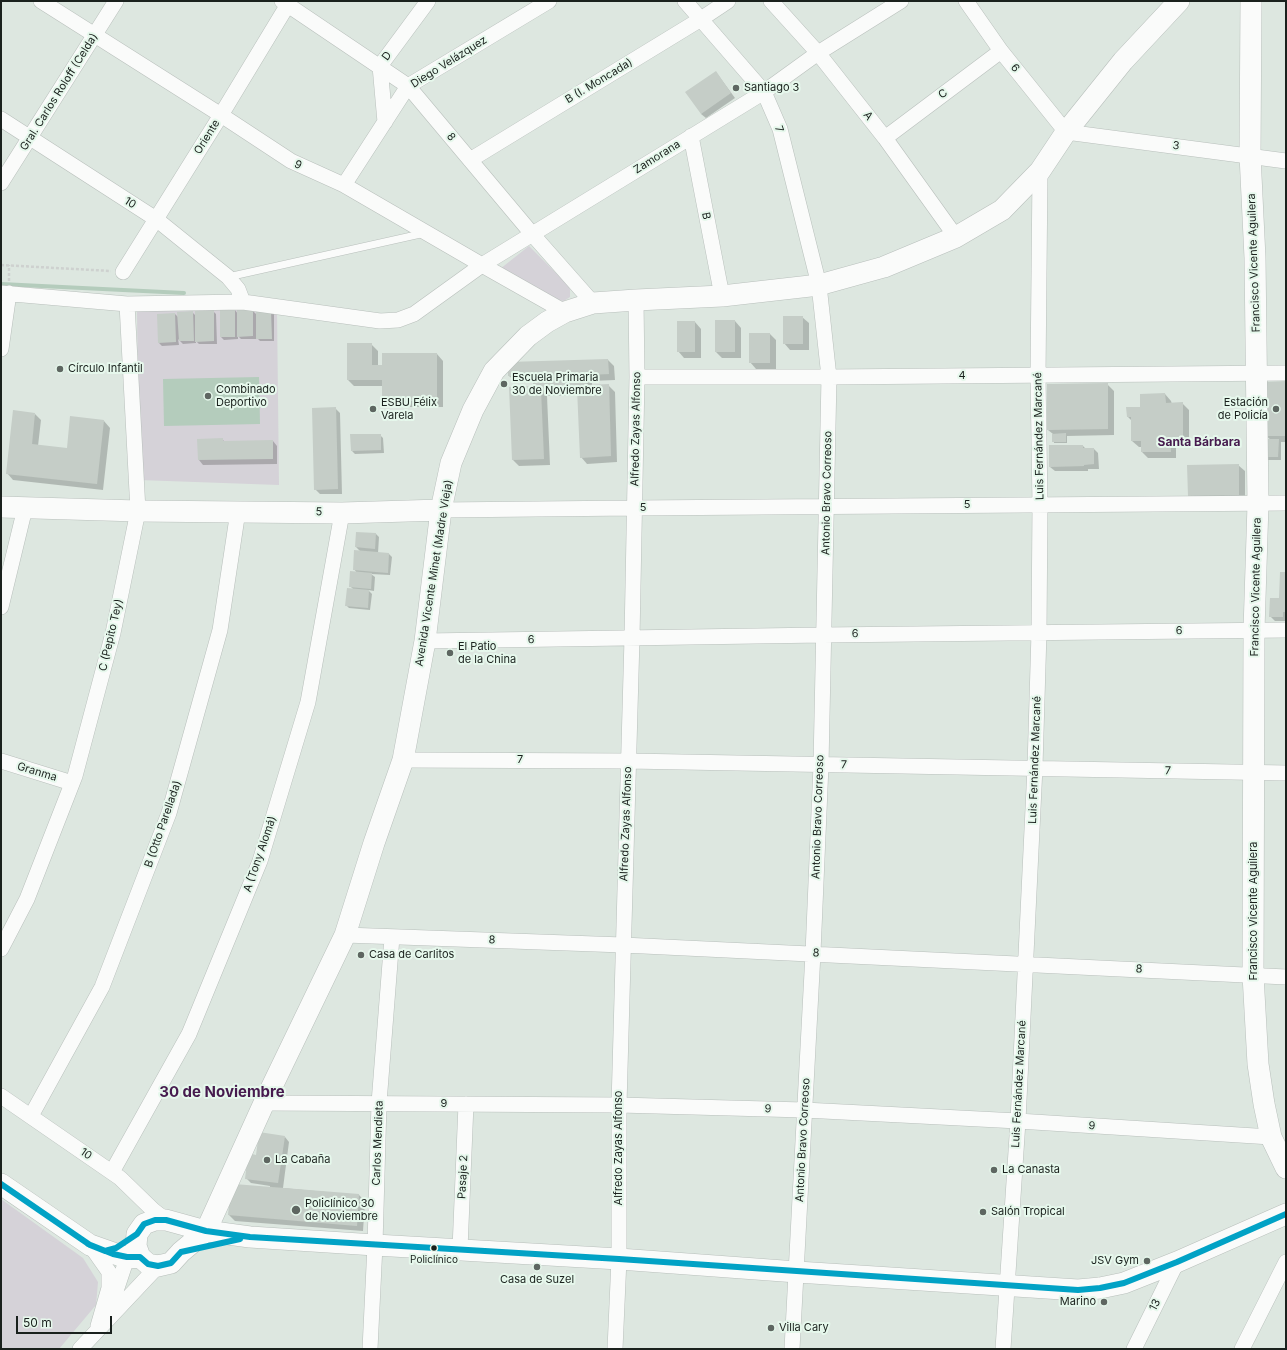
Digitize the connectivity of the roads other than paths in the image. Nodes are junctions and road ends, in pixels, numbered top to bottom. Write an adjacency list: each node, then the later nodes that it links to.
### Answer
1 (41, 1): 14 (street, 9)
2 (116, 1): 14 (street, Gral. Carlos Roloff (Celda))
3 (428, 1): 17 (street, D)
4 (549, 1): 18 (street, Diego Velázquez)
5 (685, 1): 13 (street, 7)
6 (728, 1): 13 (street, B (I. Moncada))
7 (771, 1): 16 (street, A)
8 (901, 1): 16 (street, Zamorana)
9 (966, 1): 15 (street, 6)
10 (1179, 1): 23 (main road, Avenida Vicente Minet (Madre Vieja))
11 (1251, 1): 27 (main road, Francisco Vicente Aguilera)
12 (286, 2): 17 (street, 8); 20 (street, Oriente)
13 (701, 19): 19 (street, 7); 28 (street, B (I. Moncada))
14 (95, 35): 20 (street, 9); 25 (street, Gral. Carlos Roloff (Celda))
15 (1001, 51): 23 (street, 6); 26 (street, C)
16 (818, 53): 19 (street, Zamorana); 26 (street, A)
17 (380, 66): 18 (street, 8); 22 (street, D)
18 (408, 86): 22 (street, Diego Velázquez); 28 (street, 8)
19 (764, 92): 24 (street, Zamorana); 40 (street, 7)
20 (221, 115): 32 (street, 9); 33 (street, Oriente)
21 (1, 120): 25 (street, 10)
22 (385, 122): 32 (street, Diego Velázquez)
23 (1066, 132): 27 (street, 3); 30 (main road, Avenida Vicente Minet (Madre Vieja))
24 (691, 136): 35 (street, Zamorana); 42 (street, B)
25 (29, 138): 31 (street, Gral. Carlos Roloff (Celda)); 33 (street, 10)
26 (885, 138): 36 (street, A)
27 (1250, 155): 29 (street, 3); 50 (main road, Francisco Vicente Aguilera)
28 (470, 160): 35 (street, 8)
29 (1286, 161)
30 (1040, 171): 36 (main road, Avenida Vicente Minet (Madre Vieja)); 51 (street, Luis Fernández Marcané)
31 (1, 183)
32 (344, 185): 34 (street, 9)
33 (156, 219): 38 (street, Oriente); 39 (street, 10)
34 (427, 233): 37 (street, 9); 39 (lane)
35 (533, 235): 37 (street, Zamorana); 45 (street, 8)
36 (956, 237): 40 (main road, Avenida Vicente Minet (Madre Vieja))
37 (482, 266): 44 (street, Zamorana); 47 (street, 9)
38 (122, 272)
39 (228, 277): 44 (street, 10)
40 (819, 285): 42 (main road, Avenida Vicente Minet (Madre Vieja)); 53 (street, Antonio Bravo Correoso)
41 (5, 293): 46 (street); 48 (street)
42 (722, 296): 43 (main road, Avenida Vicente Minet (Madre Vieja))
43 (636, 300): 45 (main road, Avenida Vicente Minet (Madre Vieja)); 52 (street, Alfredo Zayas Alfonso)
44 (244, 302): 46 (street)
45 (593, 303): 47 (main road, Avenida Vicente Minet (Madre Vieja))
46 (127, 304): 62 (street, C (Pepito Tey))
47 (565, 312): 61 (main road, Avenida Vicente Minet (Madre Vieja))
48 (1, 349)
49 (1286, 373): 50 (street, 4)
50 (1257, 374): 51 (street, 4); 55 (main road, Francisco Vicente Aguilera)
51 (1038, 376): 53 (street, 4); 56 (street, Luis Fernández Marcané)
52 (637, 377): 53 (street, 4); 60 (street, Alfredo Zayas Alfonso)
53 (829, 377): 58 (street, Antonio Bravo Correoso)
54 (1286, 503): 55 (street, 5)
55 (1258, 504): 56 (street, 5); 66 (main road, Francisco Vicente Aguilera)
56 (1040, 505): 58 (street, 5); 68 (street, Luis Fernández Marcané)
57 (1, 506): 59 (main road, 5)
58 (827, 506): 60 (street, 5); 69 (street, Antonio Bravo Correoso)
59 (25, 508): 62 (main road, 5); 65 (street)
60 (634, 508): 61 (street, 5); 70 (street, Alfredo Zayas Alfonso)
61 (441, 510): 64 (main road, 5); 71 (main road, Avenida Vicente Minet (Madre Vieja))
62 (138, 511): 63 (main road, 5); 79 (street, C (Pepito Tey))
63 (238, 512): 64 (main road, 5); 94 (street, B (Otto Parellada))
64 (342, 513): 98 (street, A (Tony Alomá))
65 (1, 607)
66 (1254, 630): 67 (street, 6); 68 (street, 6); 78 (main road, Francisco Vicente Aguilera)
67 (1286, 630)
68 (1039, 632): 69 (street, 6); 76 (street, Luis Fernández Marcané)
69 (823, 635): 70 (street, 6); 75 (street, Antonio Bravo Correoso)
70 (632, 638): 71 (street, 6); 74 (street, Alfredo Zayas Alfonso)
71 (425, 641): 72 (main road, Avenida Vicente Minet (Madre Vieja))
72 (402, 760): 74 (street, 7); 80 (main road, Avenida Vicente Minet (Madre Vieja))
73 (1, 761): 79 (street, Granma)
74 (628, 761): 75 (street, 7); 82 (street, Alfredo Zayas Alfonso)
75 (821, 764): 76 (street, 7); 84 (street, Antonio Bravo Correoso)
76 (1035, 767): 78 (street, 7); 85 (street, Luis Fernández Marcané)
77 (1286, 772): 78 (street, 7)
78 (1254, 773): 86 (main road, Francisco Vicente Aguilera)
79 (72, 782): 83 (street, C (Pepito Tey))
80 (345, 935): 81 (street, 8); 89 (main road, Avenida Vicente Minet (Madre Vieja))
81 (392, 937): 82 (street, 8); 90 (street, Carlos Mendieta)
82 (623, 944): 84 (street, 8); 92 (street, Alfredo Zayas Alfonso)
83 (1, 949)
84 (813, 953): 85 (street, 8); 93 (street, Antonio Bravo Correoso)
85 (1026, 963): 86 (street, 8); 95 (street, Luis Fernández Marcané)
86 (1253, 975): 87 (street, 8); 96 (main road, Francisco Vicente Aguilera)
87 (1286, 977)
88 (1, 1096): 94 (street, 10)
89 (264, 1103): 90 (street, 9); 102 (main road, Avenida Vicente Minet (Madre Vieja))
90 (379, 1104): 91 (street, 9); 105 (street, Carlos Mendieta)
91 (466, 1104): 92 (street, 9); 107 (street, Pasaje 2)
92 (619, 1105): 93 (street, 9); 109 (street, Alfredo Zayas Alfonso)
93 (804, 1110): 95 (street, 9); 113 (street, Antonio Bravo Correoso)
94 (31, 1116): 98 (street, 10)
95 (1018, 1121): 96 (street, 9); 114 (street, Luis Fernández Marcané)
96 (1271, 1138): 97 (main road, Francisco Vicente Aguilera)
97 (1286, 1168)
98 (112, 1172): 101 (street, 10)
99 (1, 1184): 106 (main road)
100 (1286, 1214): 111 (main road, 10)
101 (166, 1220): 102 (main road, 10); 103 (main road, 10); 108 (main road, 10)
102 (206, 1231): 104 (main road, 10); 108 (main road)
103 (137, 1234): 106 (main road, 10); 110 (main road)
104 (250, 1237): 105 (main road, 10); 108 (main road, 10)
105 (375, 1245): 107 (main road, 10); 118 (street, Carlos Mendieta)
106 (98, 1248): 110 (main road); 116 (street)
107 (460, 1249): 109 (main road, 10)
108 (181, 1252): 110 (main road, 10)
109 (619, 1259): 113 (main road, 10); 119 (street, Alfredo Zayas Alfonso)
110 (142, 1260): 115 (street); 115 (street)
111 (1177, 1262): 114 (main road, 10); 122 (street, 13)
112 (1286, 1262): 123 (street)
113 (797, 1272): 114 (main road, 10); 120 (street, Antonio Bravo Correoso)
114 (1007, 1285): 121 (street, Luis Fernández Marcané)
115 (108, 1319): 116 (street)
116 (97, 1330): 117 (street)
117 (80, 1349)
118 (370, 1349)
119 (615, 1349)
120 (792, 1349)
121 (1003, 1349)
122 (1134, 1349)
123 (1242, 1349)

